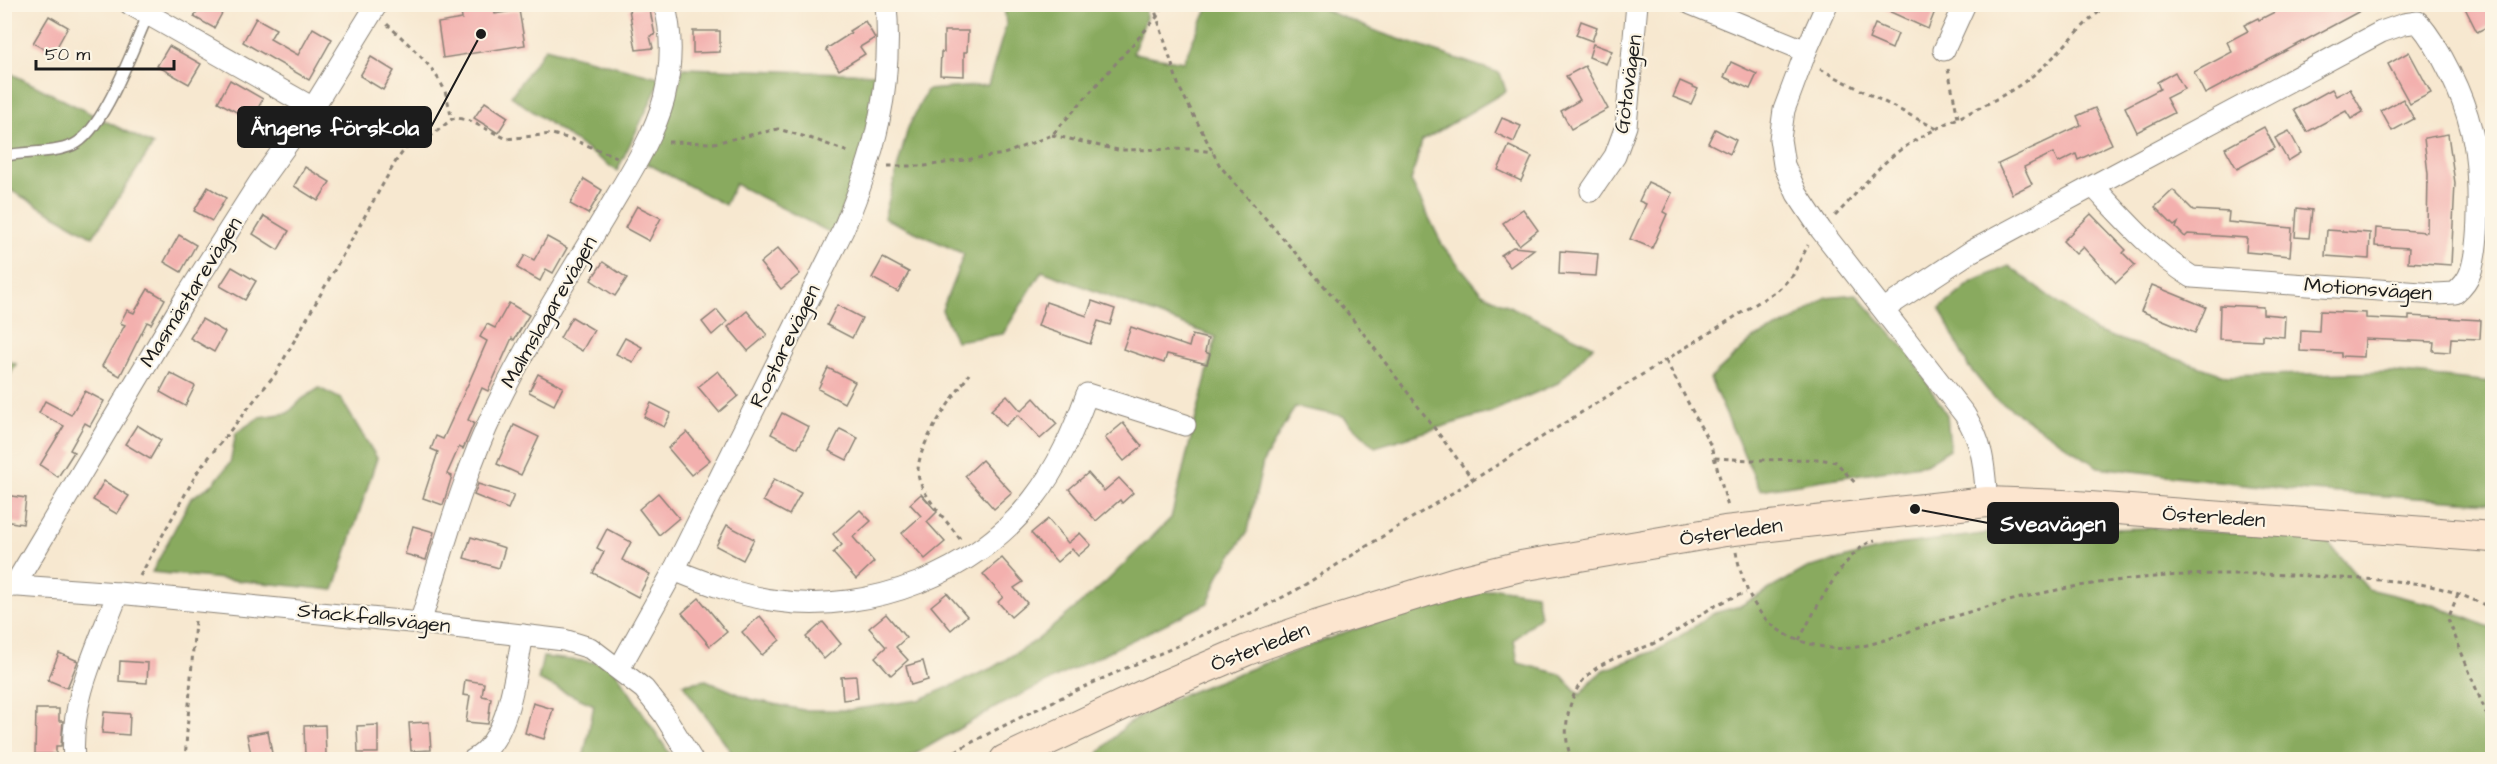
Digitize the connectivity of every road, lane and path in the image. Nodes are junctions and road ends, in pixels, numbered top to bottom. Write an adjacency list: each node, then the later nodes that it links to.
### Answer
1 (664, 4): 19 (street, Malmslagarevägen)
2 (886, 4): 23 (street, Rostarevägen)
3 (1153, 4): 12 (path)
4 (1163, 4): 12 (path)
5 (1637, 4): 26 (street, Götavägen)
6 (1691, 4): 14 (street)
7 (1827, 4): 14 (street)
8 (1965, 4): 13 (street)
9 (2109, 4): 17 (path)
10 (375, 8): 15 (street, Masmästarevägen); 16 (path)
11 (139, 10): 15 (street); 22 (lane)
12 (1157, 17): 20 (path); 21 (path)
13 (1944, 50): 17 (path)
14 (1804, 55): 18 (path); 27 (street)
15 (313, 108): 42 (street, Masmästarevägen)
16 (452, 119): 24 (path); 43 (path)
17 (1958, 119): 18 (path)
18 (1938, 129): 27 (path)
19 (650, 134): 23 (path); 24 (street, Malmslagarevägen)
20 (1052, 135): 21 (path); 23 (path)
21 (1213, 152): 33 (path)
22 (4, 156)
23 (869, 163): 41 (street, Rostarevägen)
24 (635, 165): 48 (street, Malmslagarevägen)
25 (2093, 186): 25 (street, Motionsvägen); 28 (street, Motionsvägen)
26 (1591, 191)
27 (1821, 230): 28 (street); 29 (path)
28 (1884, 309): 35 (street)
29 (1666, 361): 32 (path); 33 (path)
30 (969, 374): 40 (path)
31 (1185, 425): 40 (street)
32 (1715, 458): 34 (path); 36 (path)
33 (1473, 481): 53 (path)
34 (1856, 484)
35 (1987, 502): 37 (main road, Österleden); 54 (main road, Österleden)
36 (1729, 512)
37 (2493, 537)
38 (1880, 538): 50 (path)
39 (1735, 550): 44 (path)
40 (971, 554): 41 (street)
41 (674, 570): 51 (street, Rostarevägen)
42 (9, 585): 43 (street, Stackfallsvägen)
43 (127, 589): 46 (street, Stackfallsvägen); 55 (street)
44 (1746, 593): 50 (path); 61 (path)
45 (2458, 594): 47 (path); 50 (path); 52 (path)
46 (197, 600): 48 (street, Stackfallsvägen); 56 (path)
47 (2493, 608)
48 (420, 623): 49 (street, Stackfallsvägen)
49 (523, 634): 51 (street, Stackfallsvägen); 57 (street)
50 (1799, 640)
51 (620, 669): 58 (street, Stackfallsvägen)
52 (2493, 728)
53 (952, 753): 59 (path); 60 (path)
54 (1015, 757)
55 (74, 759)
56 (185, 759)
57 (472, 759)
58 (692, 759)
59 (939, 759)
60 (955, 759)
61 (1572, 759)

